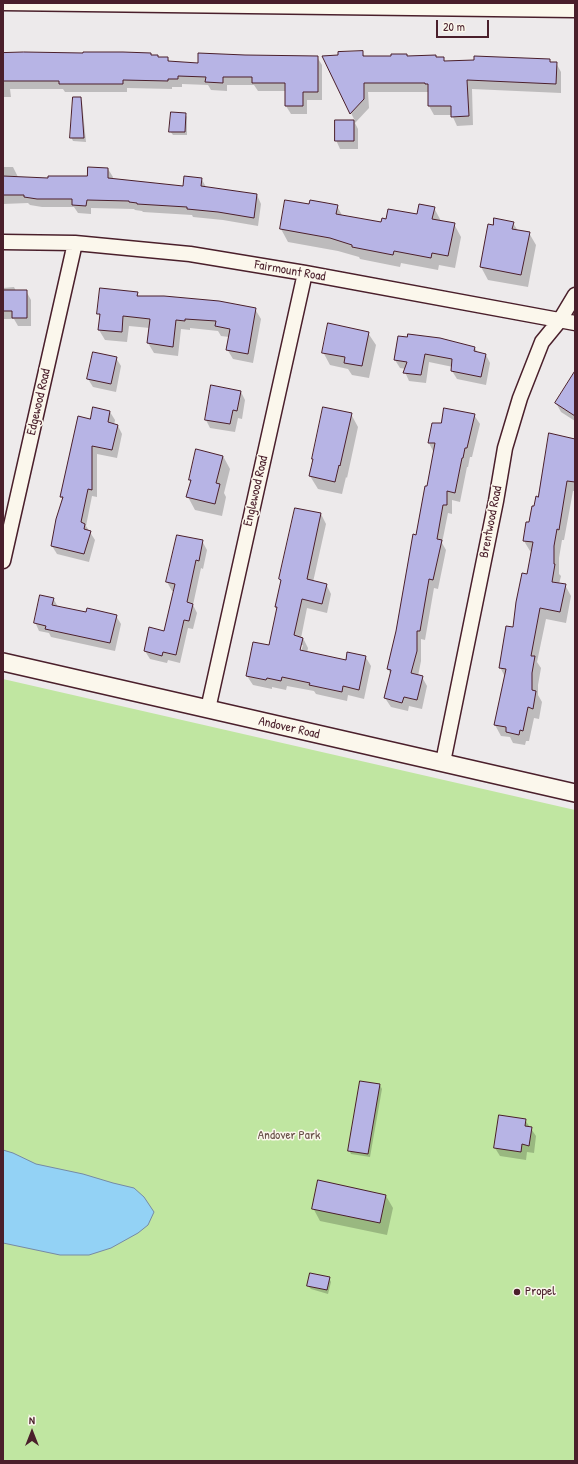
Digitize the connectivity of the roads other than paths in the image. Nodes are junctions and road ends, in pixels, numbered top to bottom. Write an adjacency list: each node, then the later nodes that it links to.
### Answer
1 (3, 3): 2 (street)
2 (575, 10)
3 (3, 242): 4 (street, Fairmount Road)
4 (75, 243): 5 (street, Fairmount Road); 9 (street, Edgewood Road)
5 (305, 274): 7 (street, Fairmount Road); 11 (street, Englewood Road)
6 (575, 295): 7 (street, Brentwood Road)
7 (560, 320): 8 (street, Fairmount Road); 12 (street, Brentwood Road)
8 (575, 323)
9 (3, 561)
10 (3, 662): 11 (street, Andover Road)
11 (208, 709): 12 (street, Andover Road)
12 (443, 762): 13 (street, Andover Road)
13 (575, 793)

